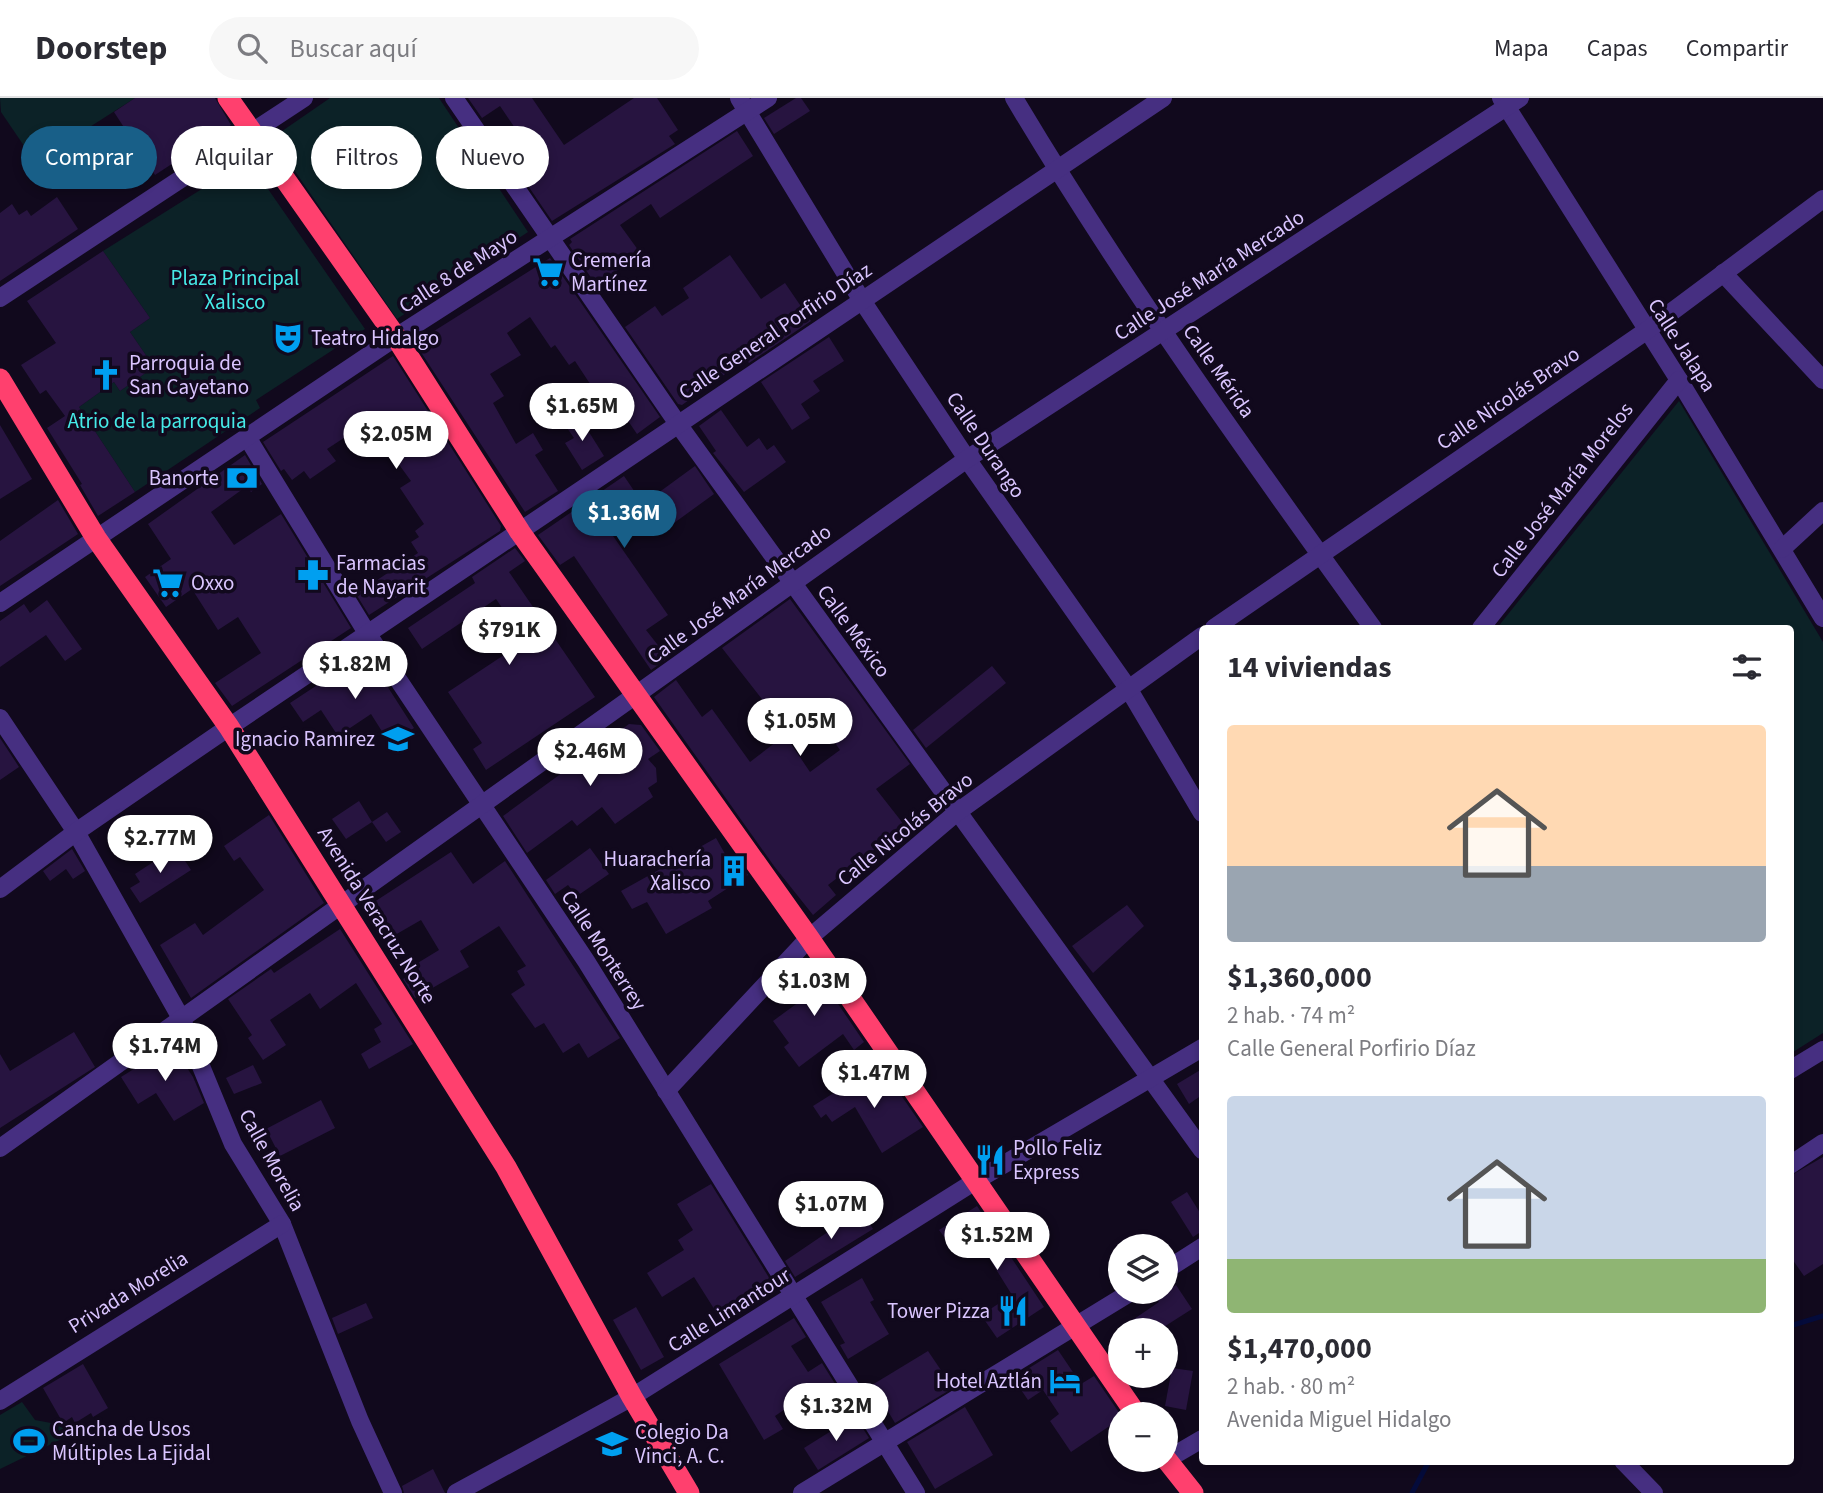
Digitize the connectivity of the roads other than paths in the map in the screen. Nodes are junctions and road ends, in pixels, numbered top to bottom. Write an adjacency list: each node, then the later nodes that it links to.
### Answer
1 (228, 98): 9 (highway)
2 (304, 98): 10 (street)
3 (453, 98): 15 (street, Calle México)
4 (768, 98): 8 (street, Calle 8 de Mayo)
5 (1014, 98): 11 (street, Calle Mérida)
6 (1163, 98): 11 (street, Calle General Porfirio Díaz)
7 (1509, 101): 19 (street, Calle Jalapa); 20 (street, Calle José María Mercado)
8 (743, 105): 15 (street, Calle 8 de Mayo); 18 (street, Calle Durango)
9 (247, 126)
10 (264, 126)
11 (1056, 169): 18 (street, Calle General Porfirio Díaz); 20 (street, Calle Mérida)
12 (171, 187): 17 (street)
13 (291, 189): 21 (highway)
14 (1823, 199): 16 (street, Calle Nicolás Bravo)
15 (549, 239): 21 (street, Calle 8 de Mayo); 25 (street, Calle México)
16 (1723, 273): 19 (street, Calle Nicolás Bravo); 24 (street)
17 (0, 298)
18 (861, 299): 25 (street, Calle General Porfirio Díaz); 27 (street, Calle Durango)
19 (1646, 331): 23 (street, Calle Jalapa); 32 (street, Calle Nicolás Bravo)
20 (1164, 333): 27 (street, Calle José María Mercado); 32 (street, Calle Mérida)
21 (396, 337): 26 (street, Calle 8 de Mayo); 29 (highway)
22 (0, 379): 30 (highway, Avenida Veracruz Norte)
23 (1679, 380): 31 (street, Calle Jalapa); 38 (street, Calle José María Morelos)
24 (1823, 380)
25 (678, 424): 29 (street, Calle General Porfirio Díaz); 33 (street, Calle México)
26 (247, 438): 30 (street, Calle 8 de Mayo); 39 (street, Calle Monterrey)
27 (967, 459): 33 (street, Calle José María Mercado); 41 (street, Calle Durango)
28 (1823, 511): 31 (street)
29 (520, 531): 39 (street, Calle General Porfirio Díaz); 42 (highway)
30 (96, 538): 34 (street, Calle 8 de Mayo); 44 (highway, Avenida Veracruz Norte)
31 (1782, 549): 35 (street, Calle Jalapa)
32 (1320, 554): 36 (street, Calle Nicolás Bravo); 37 (street, Calle Mérida)
33 (791, 582): 42 (street, Calle José María Mercado); 47 (street, Calle México)
34 (0, 603)
35 (1823, 618)
36 (1218, 625)
37 (1371, 625)
38 (1484, 625)
39 (367, 633): 44 (street, Calle General Porfirio Díaz); 45 (street, Calle Monterrey)
40 (1199, 638): 41 (street, Calle Nicolás Bravo)
41 (1128, 688): 46 (street, Calle Durango); 47 (street, Calle Nicolás Bravo)
42 (636, 698): 45 (street, Calle José María Mercado); 51 (highway)
43 (0, 718): 48 (street, Calle Morelia)
44 (229, 727): 48 (street, Calle General Porfirio Díaz); 50 (highway, Avenida Veracruz Norte)
45 (483, 806): 50 (street, Calle José María Mercado); 57 (street, Calle Monterrey)
46 (1199, 808)
47 (956, 813): 51 (street, Calle Nicolás Bravo); 56 (street, Calle México)
48 (76, 832): 49 (street, Calle General Porfirio Díaz); 52 (street, Calle Morelia)
49 (0, 889)
50 (344, 906): 52 (street, Calle José María Mercado); 69 (highway, Avenida Veracruz Norte)
51 (809, 938): 57 (street, Calle Nicolás Bravo); 62 (highway)
52 (182, 1020): 60 (street, Calle José María Mercado); 63 (street, Calle Morelia)
53 (1199, 1050): 56 (street, Calle Limantour)
54 (1823, 1050): 55 (street)
55 (1794, 1068)
56 (1150, 1080): 59 (street, Calle México); 62 (street, Calle Limantour)
57 (666, 1091): 66 (street, Calle Monterrey)
58 (1823, 1143): 61 (street)
59 (1199, 1146)
60 (0, 1148)
61 (1794, 1162)
62 (977, 1180): 66 (street, Calle Limantour); 68 (highway)
63 (282, 1224): 70 (street, Privada Morelia); 77 (street, Calle Morelia)
64 (1199, 1249): 65 (street)
65 (1178, 1262)
66 (794, 1297): 69 (street, Calle Limantour); 73 (street, Calle Monterrey)
67 (1111, 1304): 68 (street)
68 (1077, 1325): 71 (highway); 73 (street)
69 (632, 1397): 78 (street, Calle Limantour); 79 (highway, Avenida Veracruz Norte)
70 (0, 1401)
71 (1128, 1402)
72 (1199, 1441): 74 (street)
73 (883, 1443): 80 (street); 81 (street, Calle Monterrey)
74 (1178, 1452)
75 (1627, 1465): 83 (street)
76 (1176, 1472): 82 (highway)
77 (393, 1493)
78 (456, 1493)
79 (689, 1493)
80 (802, 1493)
81 (916, 1493)
82 (1193, 1493)
83 (1654, 1493)

